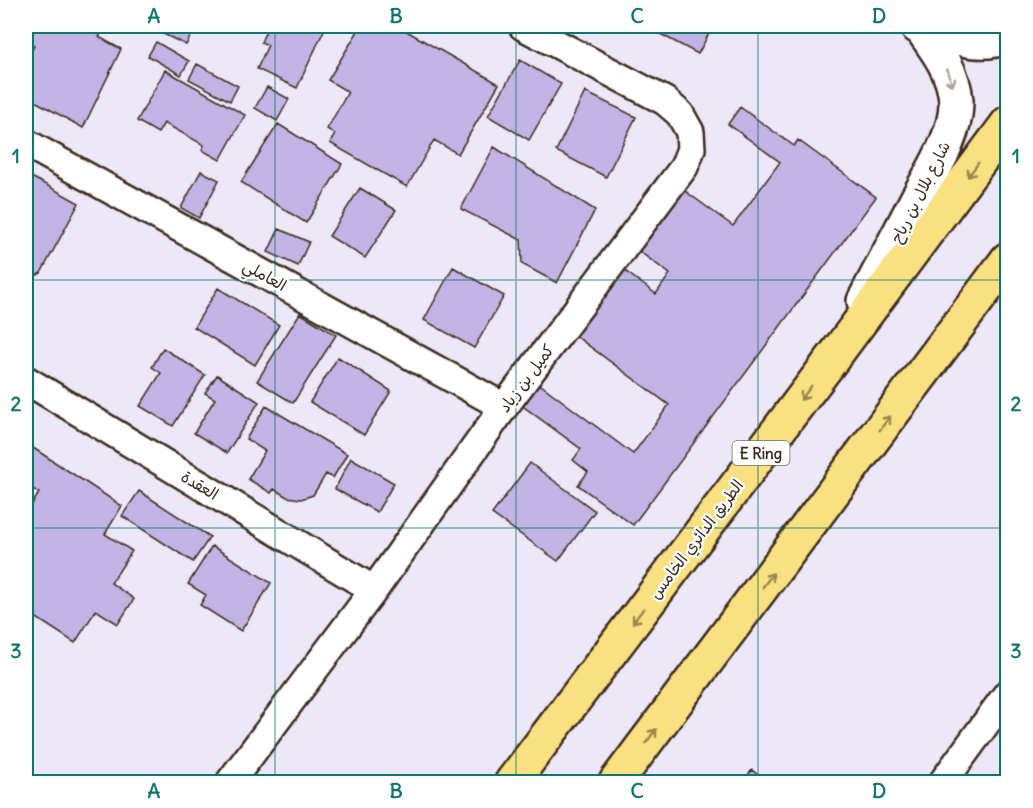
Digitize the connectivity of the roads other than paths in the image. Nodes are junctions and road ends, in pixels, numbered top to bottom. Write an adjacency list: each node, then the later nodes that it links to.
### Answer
1 (523, 26): 9 (street, كميل بن زياد)
2 (919, 27): 3 (street, شارع بلال بن رباح); 7 (street, شارع بلال بن رباح, one-way to 7)
3 (1008, 36)
4 (1008, 123): 7 (main road, الطريق الدائري الخامس / E Ring, one-way to 7)
5 (26, 143): 9 (street, العاملي)
6 (1008, 259): 14 (main road, one-way to 6)
7 (836, 354): 13 (main road, الطريق الدائري الخامس / E Ring, one-way to 13)
8 (26, 380): 10 (street, العقدة)
9 (504, 407): 10 (street, كميل بن زياد)
10 (374, 591): 12 (street, كميل بن زياد)
11 (1008, 693): 15 (street)
12 (230, 783)
13 (513, 783)
14 (616, 783)
15 (943, 783)

